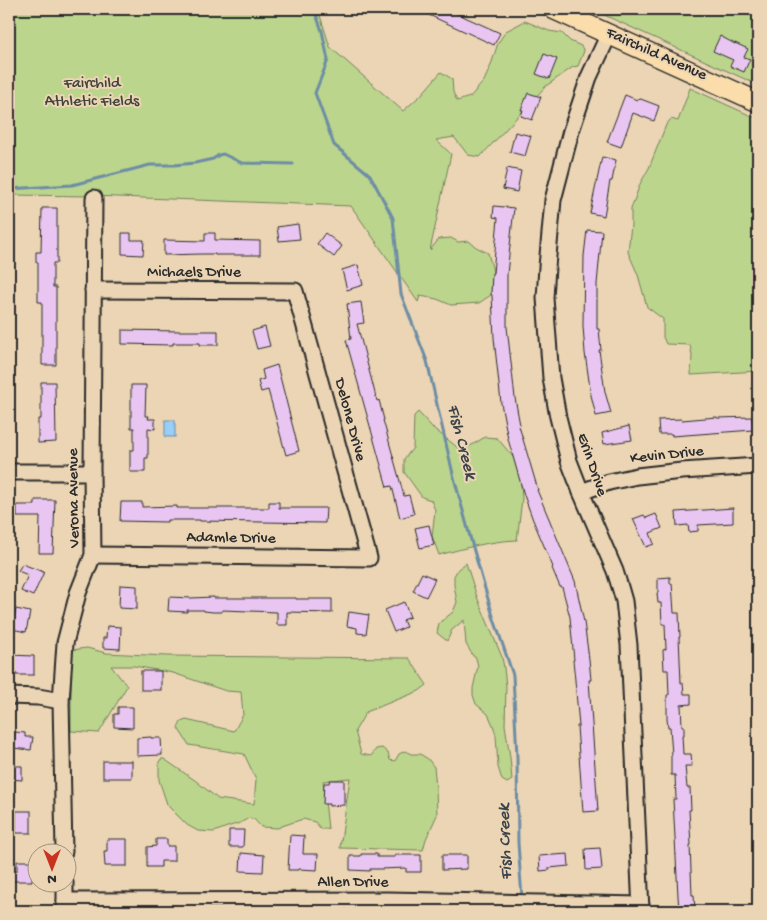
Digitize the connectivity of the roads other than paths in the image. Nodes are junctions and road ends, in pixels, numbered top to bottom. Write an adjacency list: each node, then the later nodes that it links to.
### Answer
1 (553, 9): 2 (main road, Fairchild Avenue)
2 (609, 34): 3 (main road, Fairchild Avenue); 10 (street, Erin Drive)
3 (758, 102)
4 (94, 198): 5 (street, Verona Avenue)
5 (93, 290): 6 (street, Michaels Drive); 9 (street, Verona Avenue)
6 (295, 291): 12 (street, Delone Drive)
7 (758, 466): 10 (street, Kevin Drive)
8 (9, 472): 9 (street)
9 (92, 472): 11 (street, Verona Avenue)
10 (581, 492): 18 (street, Erin Drive)
11 (94, 556): 12 (street, Adamle Drive); 14 (street, Verona Avenue)
12 (369, 558)
13 (9, 696): 14 (street)
14 (61, 701): 15 (street, Verona Avenue)
15 (64, 842)
16 (65, 892): 17 (street)
17 (65, 906): 18 (street, Allen Drive)
18 (641, 908)

